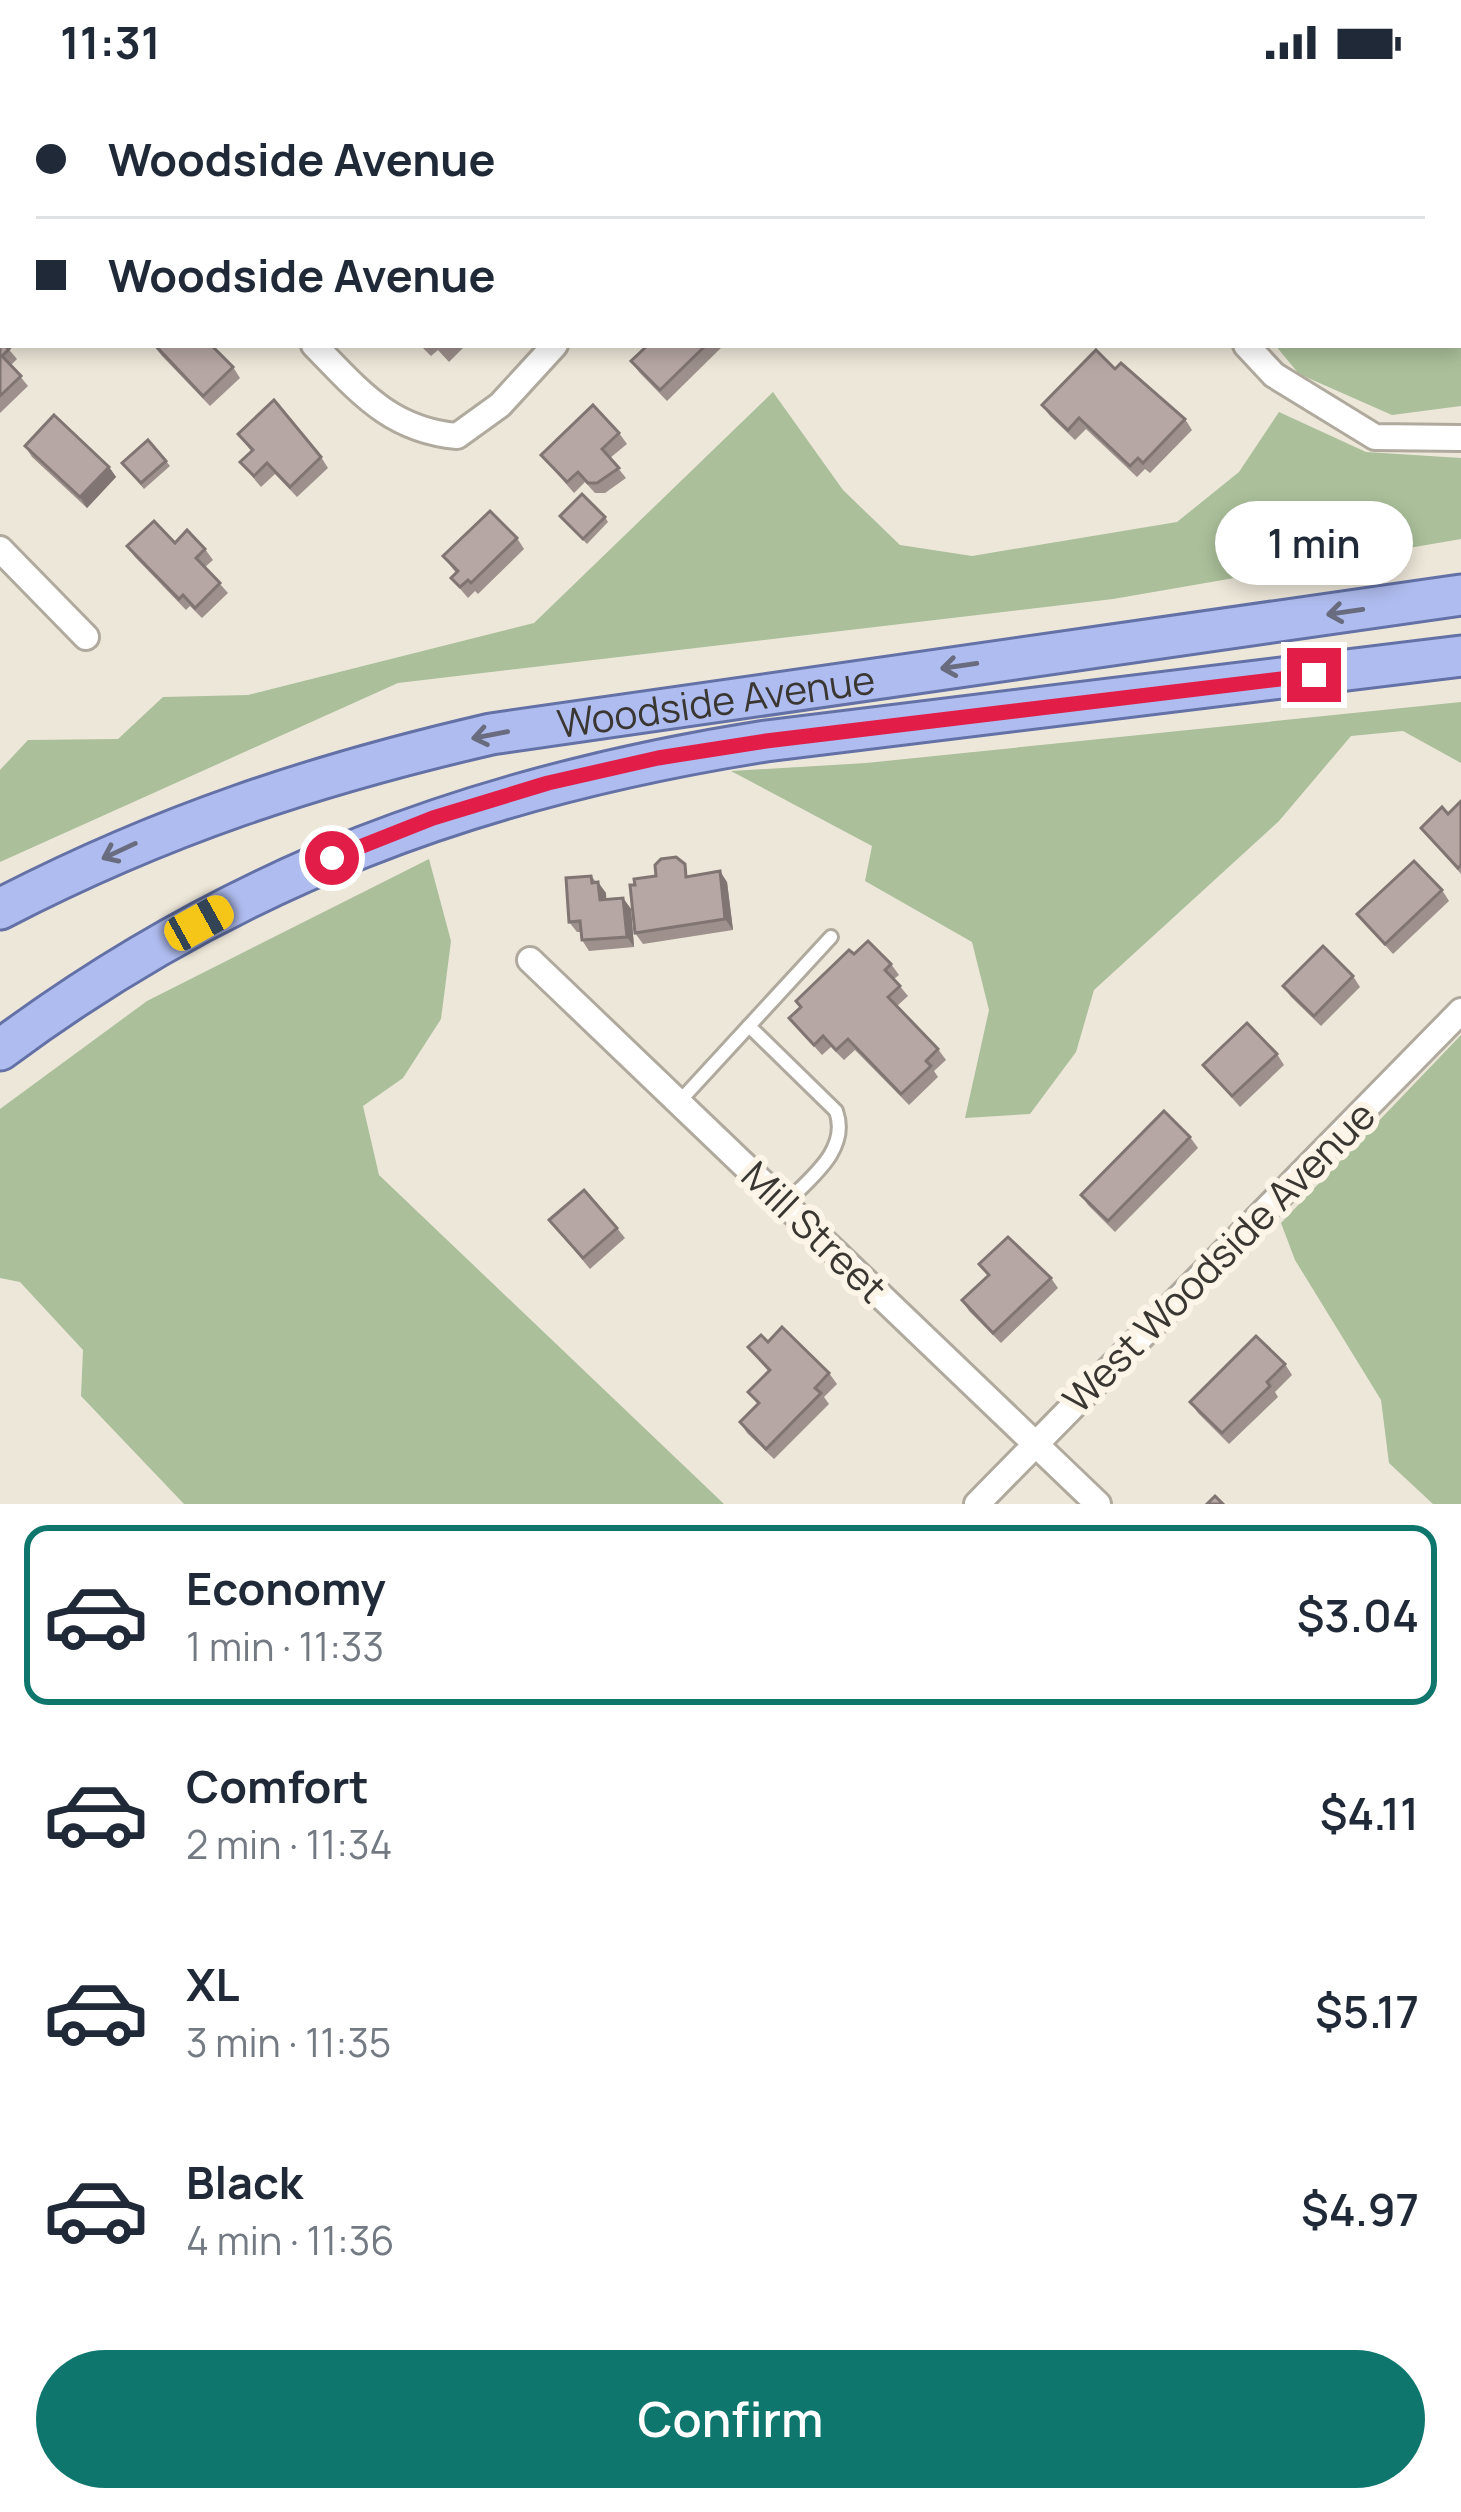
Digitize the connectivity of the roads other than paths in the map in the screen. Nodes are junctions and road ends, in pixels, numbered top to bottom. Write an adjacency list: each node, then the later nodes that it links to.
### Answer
1 (317, 348): 2 (street)
2 (552, 348)
3 (1249, 348): 4 (street)
4 (1461, 438)
5 (0, 549): 7 (street)
6 (1461, 596): 9 (main road, Woodside Avenue, one-way to 9)
7 (86, 637)
8 (1461, 656): 14 (main road, Woodside Avenue)
9 (0, 909)
10 (831, 937): 13 (lane)
11 (530, 960): 15 (street, Mill Street)
12 (1461, 1011): 17 (street, West Woodside Avenue)
13 (749, 1026): 15 (lane); 16 (lane)
14 (0, 1050)
15 (679, 1102): 16 (street, Mill Street)
16 (785, 1204): 17 (street, Mill Street)
17 (1036, 1443): 18 (street, West Woodside Avenue); 19 (street, Mill Street)
18 (977, 1504)
19 (1098, 1504)

